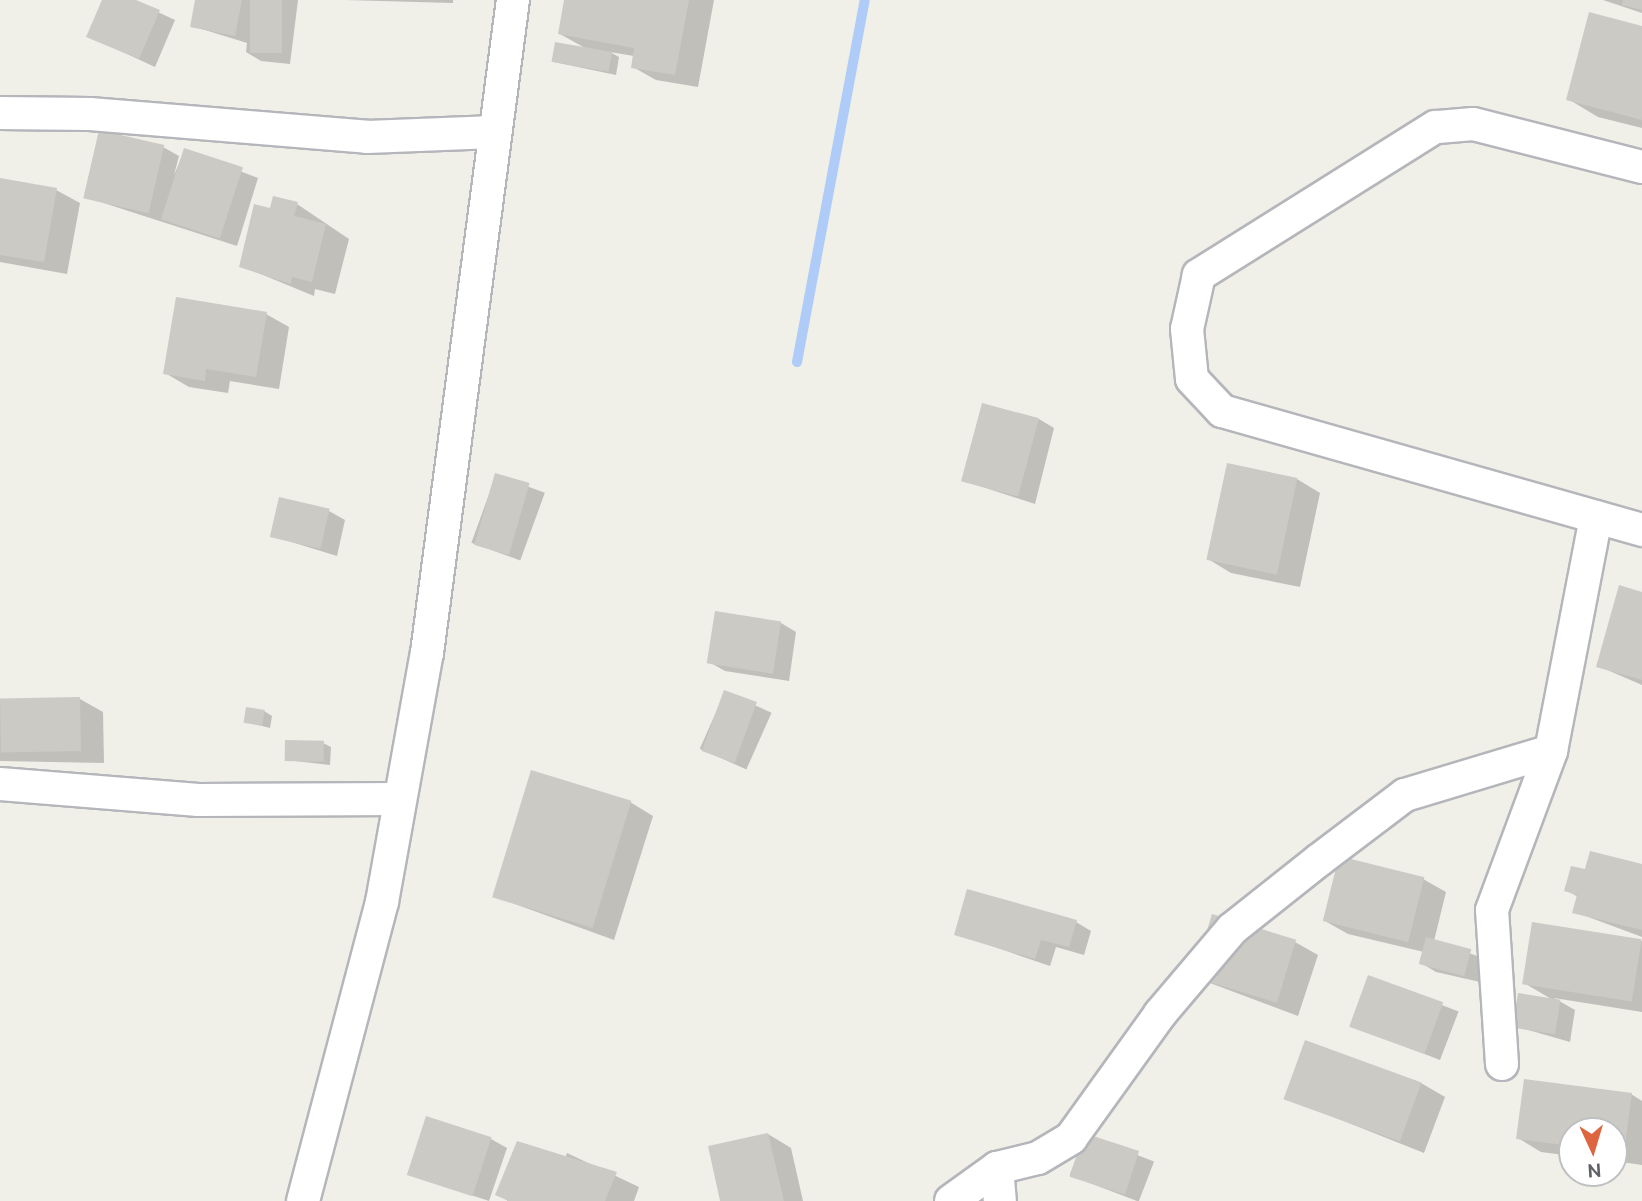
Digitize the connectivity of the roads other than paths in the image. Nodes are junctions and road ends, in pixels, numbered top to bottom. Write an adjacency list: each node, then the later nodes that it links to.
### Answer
1 (513, 0): 3 (street)
2 (0, 113): 3 (street)
3 (495, 132): 9 (street)
4 (1642, 167): 5 (street)
5 (1596, 517): 6 (street); 7 (street)
6 (1642, 530)
7 (1551, 751): 10 (street); 11 (street)
8 (0, 783): 9 (street)
9 (400, 799): 12 (street)
10 (1502, 1064)
11 (997, 1168): 13 (street); 14 (street)
12 (303, 1201)
13 (951, 1201)
14 (1000, 1201)

